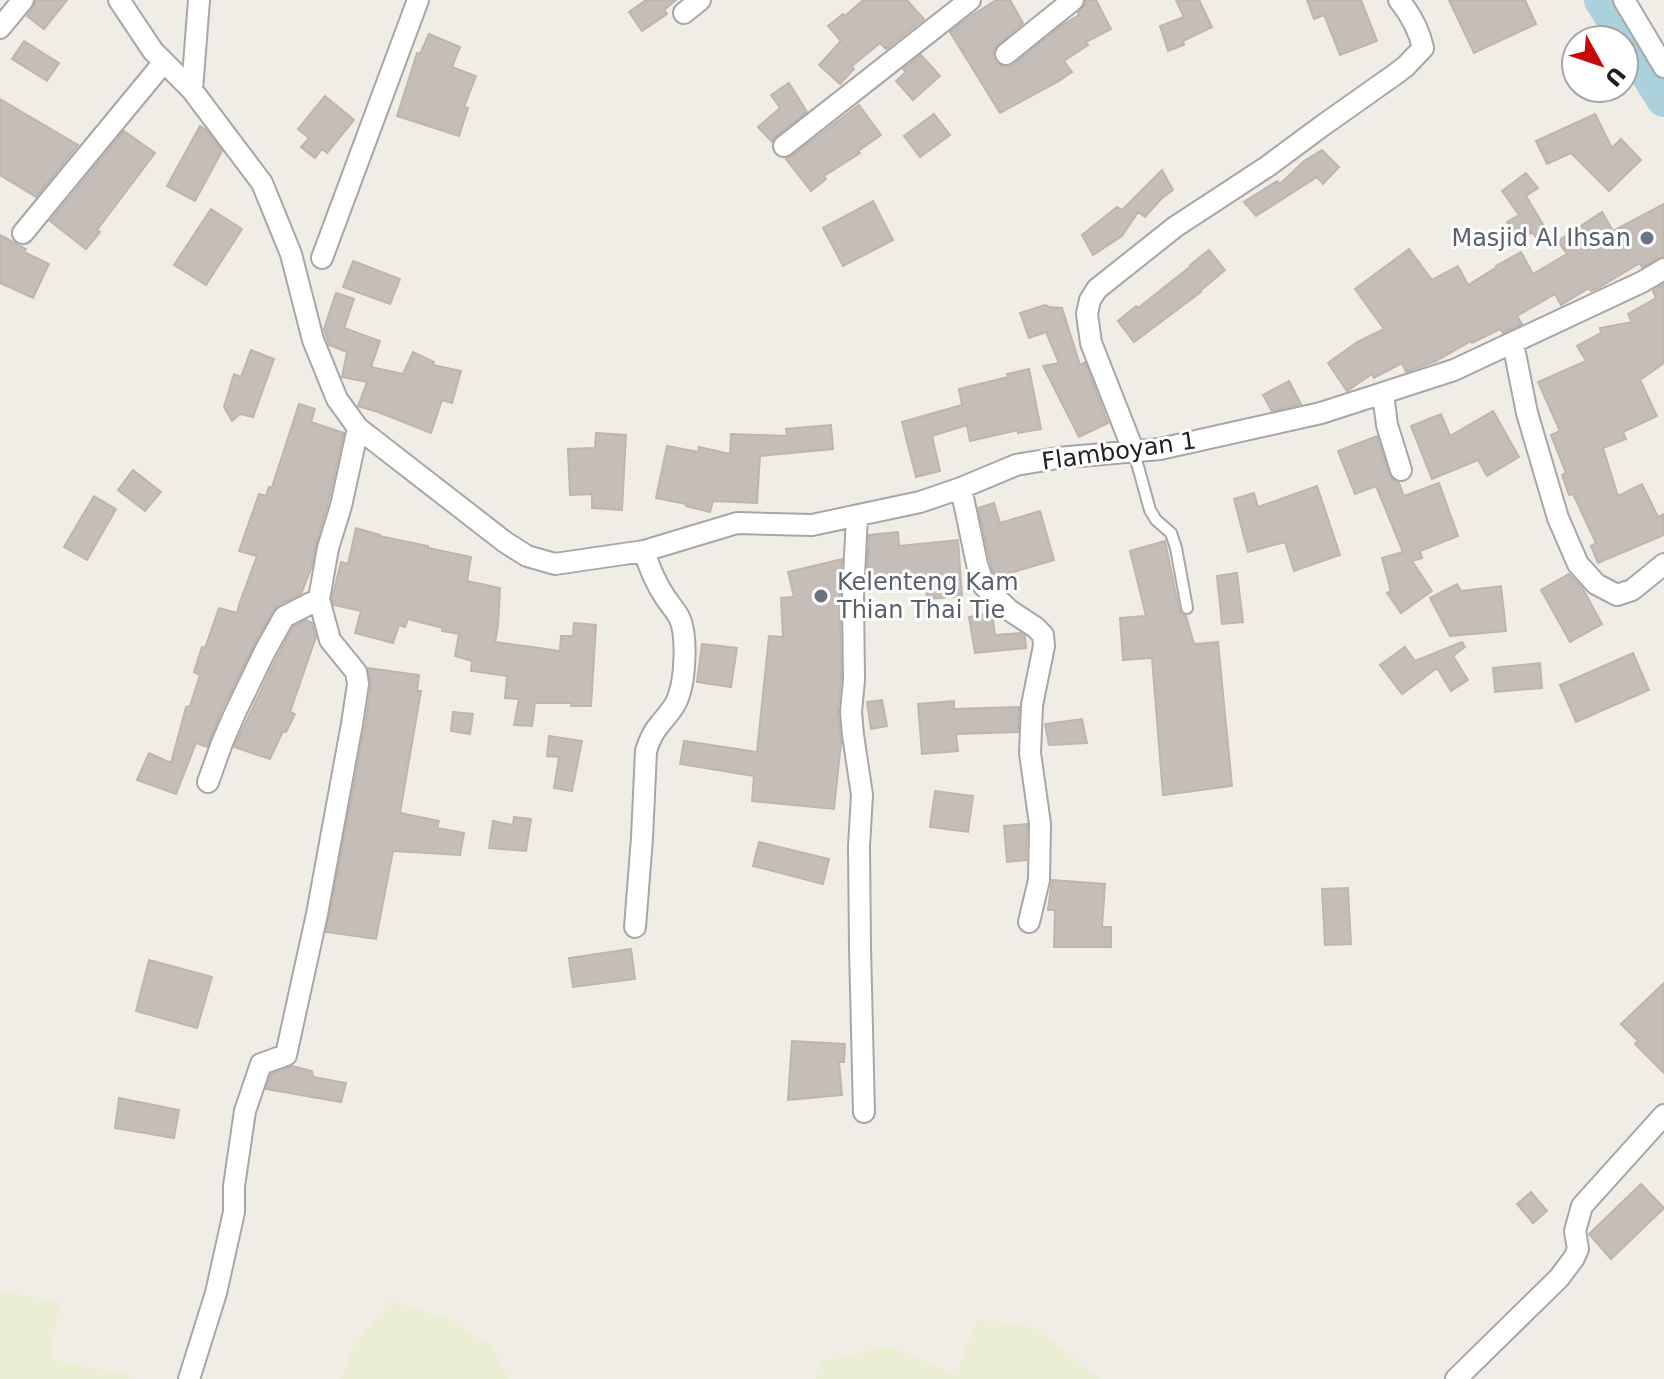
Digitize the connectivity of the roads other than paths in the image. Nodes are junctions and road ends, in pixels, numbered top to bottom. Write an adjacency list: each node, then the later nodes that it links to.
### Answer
1 (23, 0): 9 (street)
2 (119, 0): 11 (street)
3 (199, 0): 13 (street)
4 (418, 0): 16 (street)
5 (970, 0): 14 (street)
6 (1073, 0): 10 (street)
7 (1399, 0): 21 (street)
8 (1624, 0): 12 (street)
9 (0, 28)
10 (1006, 54)
11 (164, 62): 13 (street); 15 (street)
12 (1664, 67)
13 (192, 90): 16 (street)
14 (784, 146)
15 (23, 233)
16 (291, 254): 20 (street)
17 (1664, 269): 18 (street, Flamboyan 1)
18 (1513, 343): 19 (street, Flamboyan 1); 26 (street)
19 (1383, 394): 21 (street, Flamboyan 1); 22 (street)
20 (358, 428): 25 (street, Flamboyan 1); 27 (street)
21 (1134, 452): 23 (street, Flamboyan 1); 28 (lane)
22 (1401, 470)
23 (961, 488): 24 (street, Flamboyan 1); 30 (street)
24 (857, 516): 25 (street, Flamboyan 1); 32 (street)
25 (644, 551): 31 (street)
26 (1664, 564)
27 (319, 599): 29 (street); 34 (street)
28 (1187, 608)
29 (208, 782)
30 (1029, 922)
31 (635, 927)
32 (864, 1112)
33 (1664, 1115): 35 (street)
34 (189, 1379)
35 (1456, 1379)

